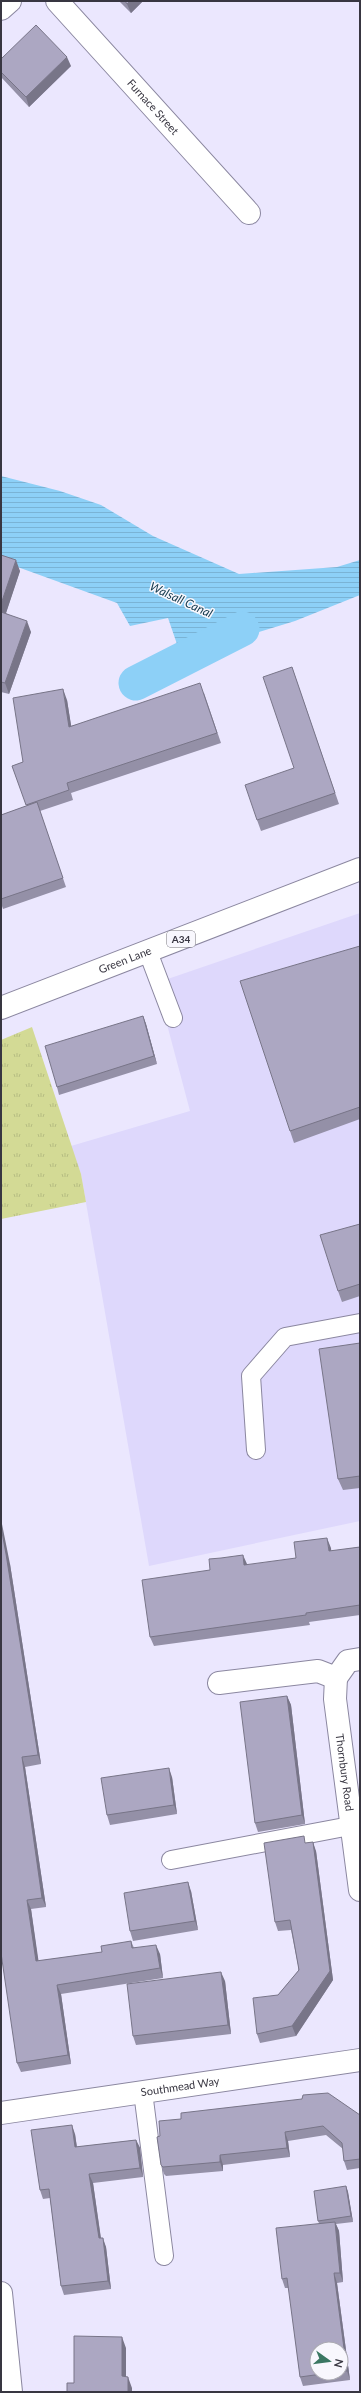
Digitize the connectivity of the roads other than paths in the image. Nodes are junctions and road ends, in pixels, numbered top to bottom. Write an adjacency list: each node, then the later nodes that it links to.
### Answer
1 (10, 1): 3 (main road)
2 (57, 1): 4 (main road, Furnace Street)
3 (1, 9)
4 (249, 213)
5 (360, 869): 6 (main road, Green Lane / A34)
6 (148, 952): 7 (main road, Green Lane / A34); 8 (lane)
7 (1, 1008)
8 (173, 1018)
9 (360, 1323): 10 (lane)
10 (256, 1450)
11 (360, 1659): 12 (main road)
12 (336, 1678): 13 (main road); 14 (main road, Thornbury Road)
13 (219, 1683)
14 (350, 1826): 15 (lane); 16 (main road, Thornbury Road)
15 (171, 1860)
16 (360, 1890)
17 (360, 2060): 18 (main road, Southmead Way)
18 (143, 2092): 19 (main road, Southmead Way); 20 (lane)
19 (1, 2113)
20 (164, 2256)
21 (1, 2293): 22 (main road)
22 (11, 2392)

